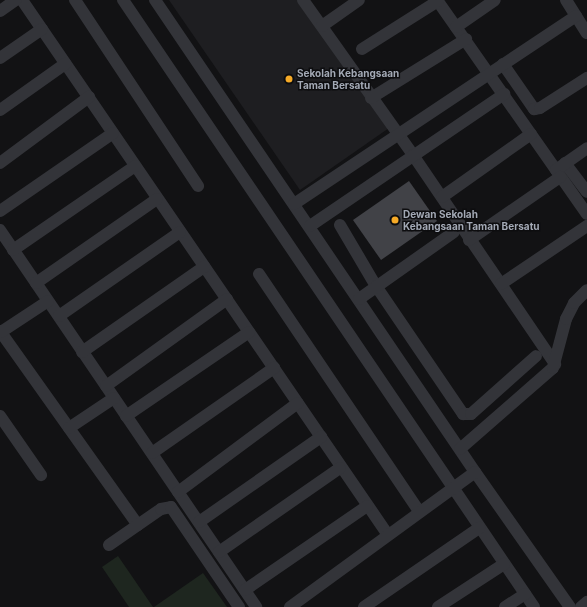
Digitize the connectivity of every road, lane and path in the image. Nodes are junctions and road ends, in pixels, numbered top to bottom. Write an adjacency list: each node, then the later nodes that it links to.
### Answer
1 (16, 0): 11 (street)
2 (22, 0): 15 (street)
3 (75, 0): 36 (street)
4 (123, 0): 79 (street)
5 (155, 0): 40 (street)
6 (303, 0): 13 (street)
7 (359, 0): 13 (street)
8 (438, 0): 14 (street); 18 (street)
9 (496, 0): 14 (street)
10 (566, 0): 12 (street)
11 (0, 11)
12 (576, 16): 16 (street); 21 (street)
13 (322, 26): 26 (street)
14 (456, 27): 17 (street)
15 (42, 29): 19 (street); 20 (street)
16 (587, 33)
17 (466, 39): 22 (street); 26 (street)
18 (362, 49)
19 (0, 58)
20 (65, 64): 25 (street); 27 (street)
21 (503, 64): 22 (street); 23 (street)
22 (490, 73): 24 (street); 29 (street)
23 (587, 78)
24 (504, 94): 30 (street); 32 (street)
25 (89, 97): 28 (street); 33 (street)
26 (371, 98): 29 (street)
27 (0, 110)
28 (113, 132): 34 (street); 41 (street)
29 (397, 133): 32 (street); 40 (street)
30 (531, 134): 35 (street); 38 (street)
31 (587, 148): 35 (street)
32 (413, 155): 38 (street); 44 (street)
33 (0, 162)
34 (135, 166): 39 (street); 50 (street)
35 (561, 170): 37 (street); 42 (street); 49 (street)
36 (198, 186)
37 (587, 192)
38 (442, 197): 49 (street)
39 (157, 199): 47 (street); 53 (street)
40 (294, 204): 44 (street)
41 (0, 211)
42 (587, 214)
43 (340, 225): 55 (street)
44 (310, 226): 58 (street)
45 (587, 226): 54 (street)
46 (0, 230): 50 (street)
47 (180, 232): 51 (street); 60 (street)
48 (454, 232): 55 (street)
49 (469, 240): 54 (street)
50 (13, 250): 53 (street)
51 (204, 267): 57 (street); 63 (street)
52 (259, 274): 82 (street)
53 (36, 283): 59 (street)
54 (501, 284): 65 (street)
55 (376, 286): 58 (street); 64 (street)
56 (587, 290): 65 (street)
57 (227, 299): 62 (street); 67 (street)
58 (359, 299): 74 (street)
59 (48, 301): 60 (street); 61 (street)
60 (59, 316): 63 (street)
61 (0, 332): 72 (street)
62 (249, 332): 66 (street); 71 (street)
63 (82, 352): 67 (street)
64 (536, 356)
65 (555, 364): 74 (street)
66 (274, 368): 69 (street); 75 (street)
67 (106, 386): 68 (street)
68 (114, 398): 71 (street); 72 (street)
69 (298, 403): 73 (street); 80 (street)
70 (0, 416): 78 (street)
71 (126, 416): 75 (street)
72 (69, 428): 84 (street)
73 (321, 437): 76 (street); 83 (street)
74 (460, 449): 77 (street)
75 (152, 453): 80 (street)
76 (340, 468): 81 (street); 88 (street)
77 (475, 472): 79 (street); 100 (street)
78 (40, 475)
79 (453, 489): 82 (street); 85 (street)
80 (178, 492): 83 (street)
81 (367, 506): 86 (street); 90 (street)
82 (420, 511): 86 (street)
83 (199, 522): 88 (street)
84 (138, 525): 87 (street); 93 (street)
85 (479, 528): 89 (street); 96 (street)
86 (388, 535): 95 (street)
87 (109, 545)
88 (219, 552): 90 (street)
89 (504, 564): 91 (street); 97 (street)
90 (245, 590): 94 (street)
91 (525, 594): 98 (street); 99 (street)
92 (587, 602): 101 (street)
93 (239, 607)
94 (256, 607)
95 (290, 607)
96 (364, 607)
97 (438, 607)
98 (505, 607)
99 (534, 607)
100 (570, 607)
101 (580, 607)

